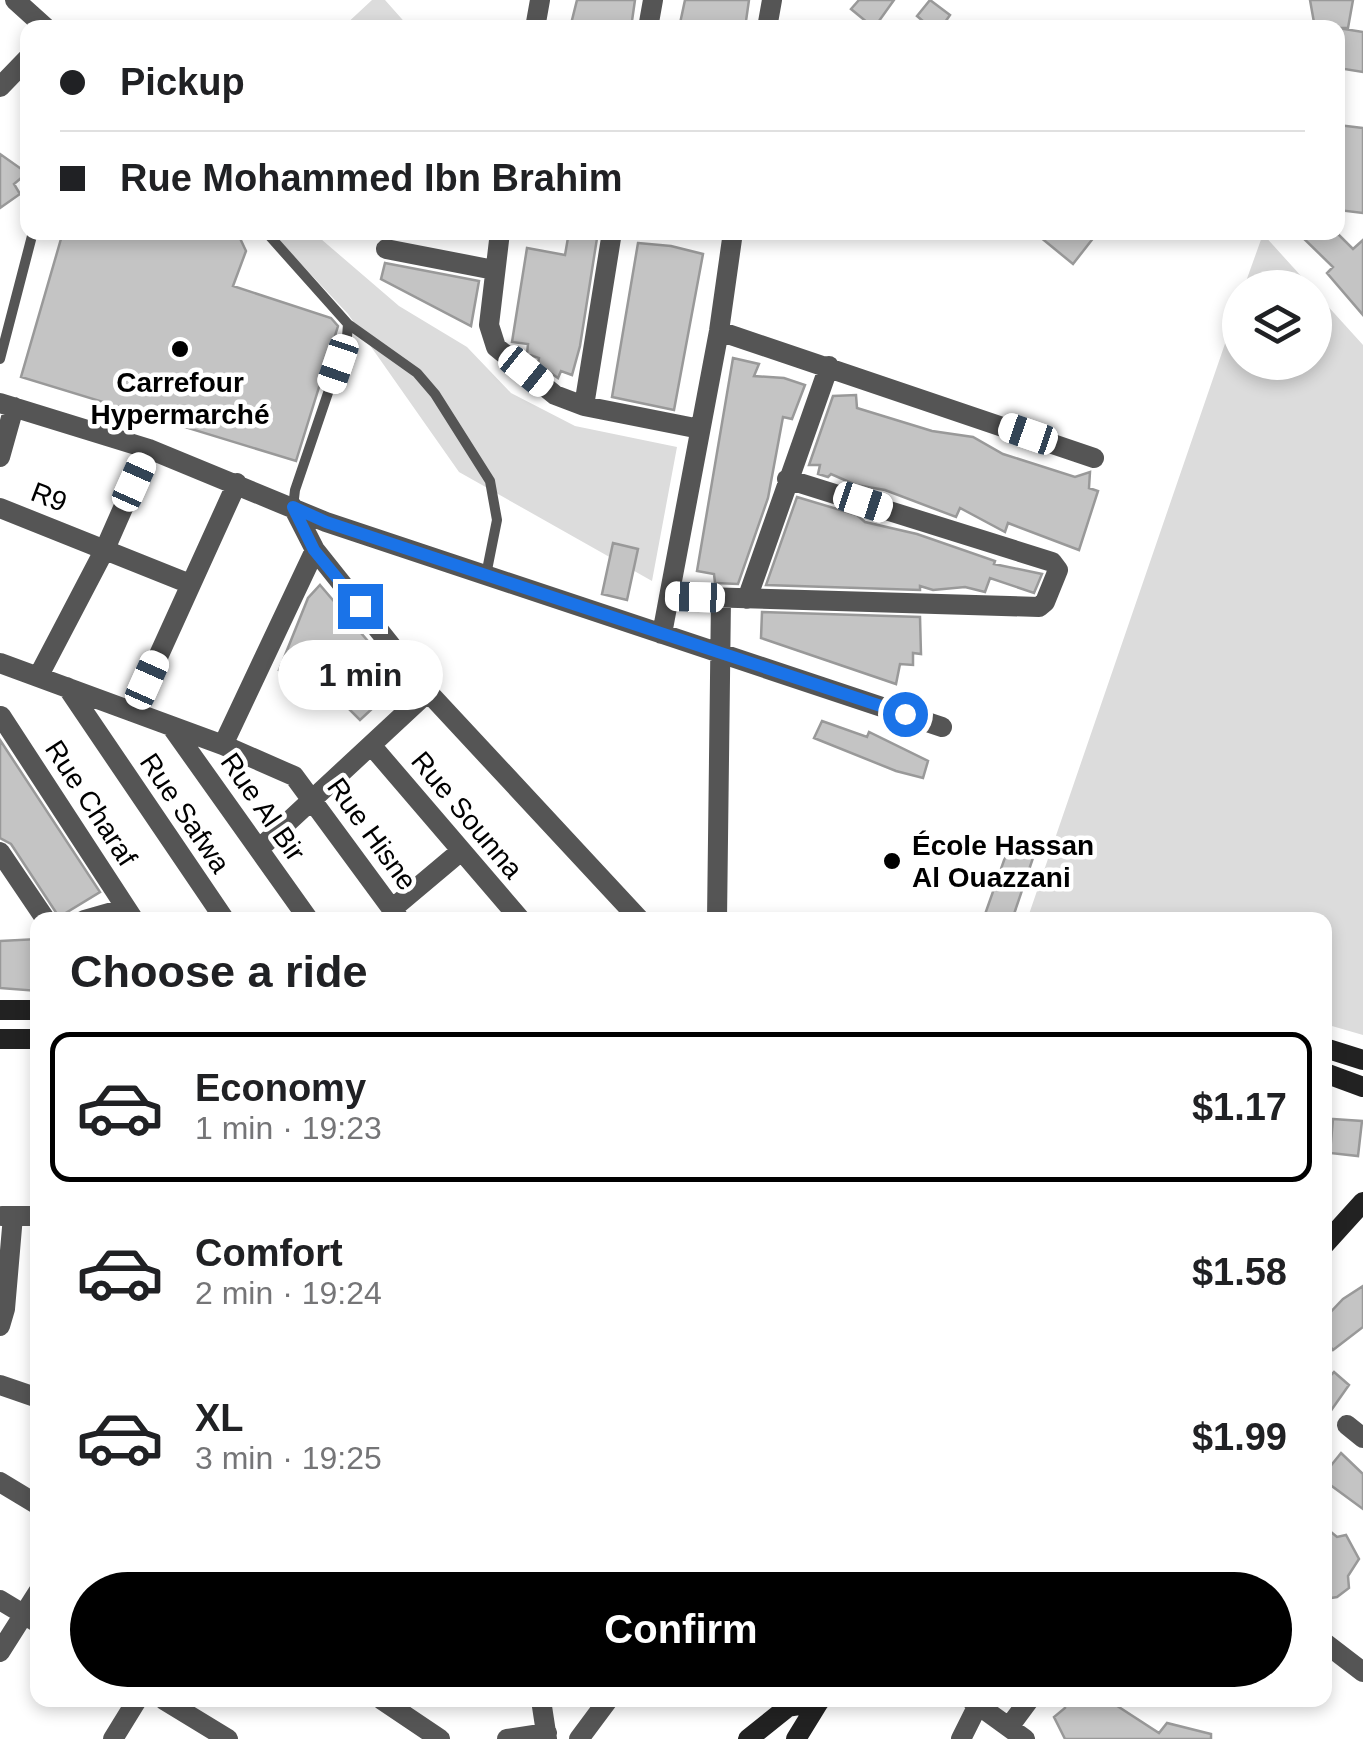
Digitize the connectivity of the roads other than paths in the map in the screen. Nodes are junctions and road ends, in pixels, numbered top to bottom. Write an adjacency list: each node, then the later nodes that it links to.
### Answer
1 (15, 0): 2 (street)
2 (37, 20)
3 (20, 66): 4 (street)
4 (0, 87)
5 (31, 240): 14 (lane)
6 (273, 240): 12 (lane)
7 (499, 240): 11 (street)
8 (611, 240): 17 (street)
9 (732, 240): 13 (street)
10 (386, 249): 11 (street)
11 (494, 270): 17 (street)
12 (348, 324): 24 (lane); 28 (lane)
13 (719, 330): 15 (street); 18 (street)
14 (0, 359)
15 (829, 366): 21 (street); 22 (street)
16 (7, 405): 19 (street); 20 (street)
17 (584, 406): 18 (street)
18 (700, 429): 30 (street)
19 (149, 449): 23 (street); 26 (street)
20 (0, 458)
21 (1094, 458)
22 (787, 479): 32 (street); 32 (street)
23 (237, 482): 24 (street); 29 (street)
24 (293, 507): 27 (street); 28 (street)
25 (0, 508): 26 (street, R9)
26 (105, 549): 29 (street, R9); 36 (street)
27 (314, 550): 38 (street); 44 (street)
28 (486, 576): 33 (street)
29 (190, 584): 39 (street)
30 (669, 596): 31 (street); 33 (street)
31 (721, 598): 32 (street); 34 (street)
32 (747, 600)
33 (662, 634): 34 (street)
34 (720, 653): 42 (street); 57 (street)
35 (0, 663): 36 (street, Rue Hisne)
36 (38, 676): 37 (street, Rue Hisne)
37 (66, 686): 39 (street, Rue Hisne); 51 (street, Rue Safwa)
38 (428, 692): 43 (street); 56 (street)
39 (133, 712): 41 (street, Rue Hisne)
40 (0, 717): 50 (street, Rue Charaf)
41 (171, 726): 44 (street, Rue Hisne); 46 (street, Rue Al Bir)
42 (942, 726)
43 (372, 744): 45 (street); 47 (street, Rue Sounna)
44 (222, 745): 45 (street, Rue Hisne)
45 (313, 799): 46 (street); 53 (street, Rue Hisne)
46 (259, 849): 52 (street, Rue Al Bir)
47 (461, 851): 54 (street); 55 (street, Rue Sounna)
48 (0, 852): 49 (street)
49 (41, 912)
50 (129, 912)
51 (220, 912)
52 (303, 912)
53 (395, 912)
54 (398, 912)
55 (514, 912)
56 (633, 912)
57 (717, 912)
58 (0, 1010): 59 (main road)
59 (30, 1010)
60 (0, 1039): 61 (main road)
61 (30, 1039)
62 (1332, 1050): 63 (main road)
63 (1363, 1060)
64 (1332, 1076): 65 (main road)
65 (1363, 1087)
66 (1363, 1202): 69 (main road)
67 (7, 1216): 71 (street)
68 (1363, 1222): 70 (main road)
69 (1332, 1236)
70 (1332, 1239)
71 (0, 1326)
72 (0, 1384): 73 (street)
73 (30, 1395)
74 (0, 1482): 75 (street)
75 (30, 1500)
76 (0, 1600): 77 (street)
77 (30, 1619): 79 (street)
78 (1332, 1648): 80 (street)
79 (0, 1652)
80 (1363, 1672)
81 (132, 1707): 94 (street)
82 (175, 1707): 93 (street)
83 (392, 1707): 95 (street)
84 (542, 1707): 92 (street)
85 (603, 1707): 97 (street)
86 (787, 1707): 98 (main road)
87 (815, 1707): 99 (main road)
88 (973, 1707): 100 (street)
89 (981, 1707): 91 (street)
90 (1026, 1707): 91 (street)
91 (1017, 1733)
92 (547, 1736): 96 (street)
93 (220, 1737)
94 (113, 1739)
95 (440, 1739)
96 (507, 1739)
97 (579, 1739)
98 (748, 1739)
99 (796, 1739)
100 (960, 1739)

